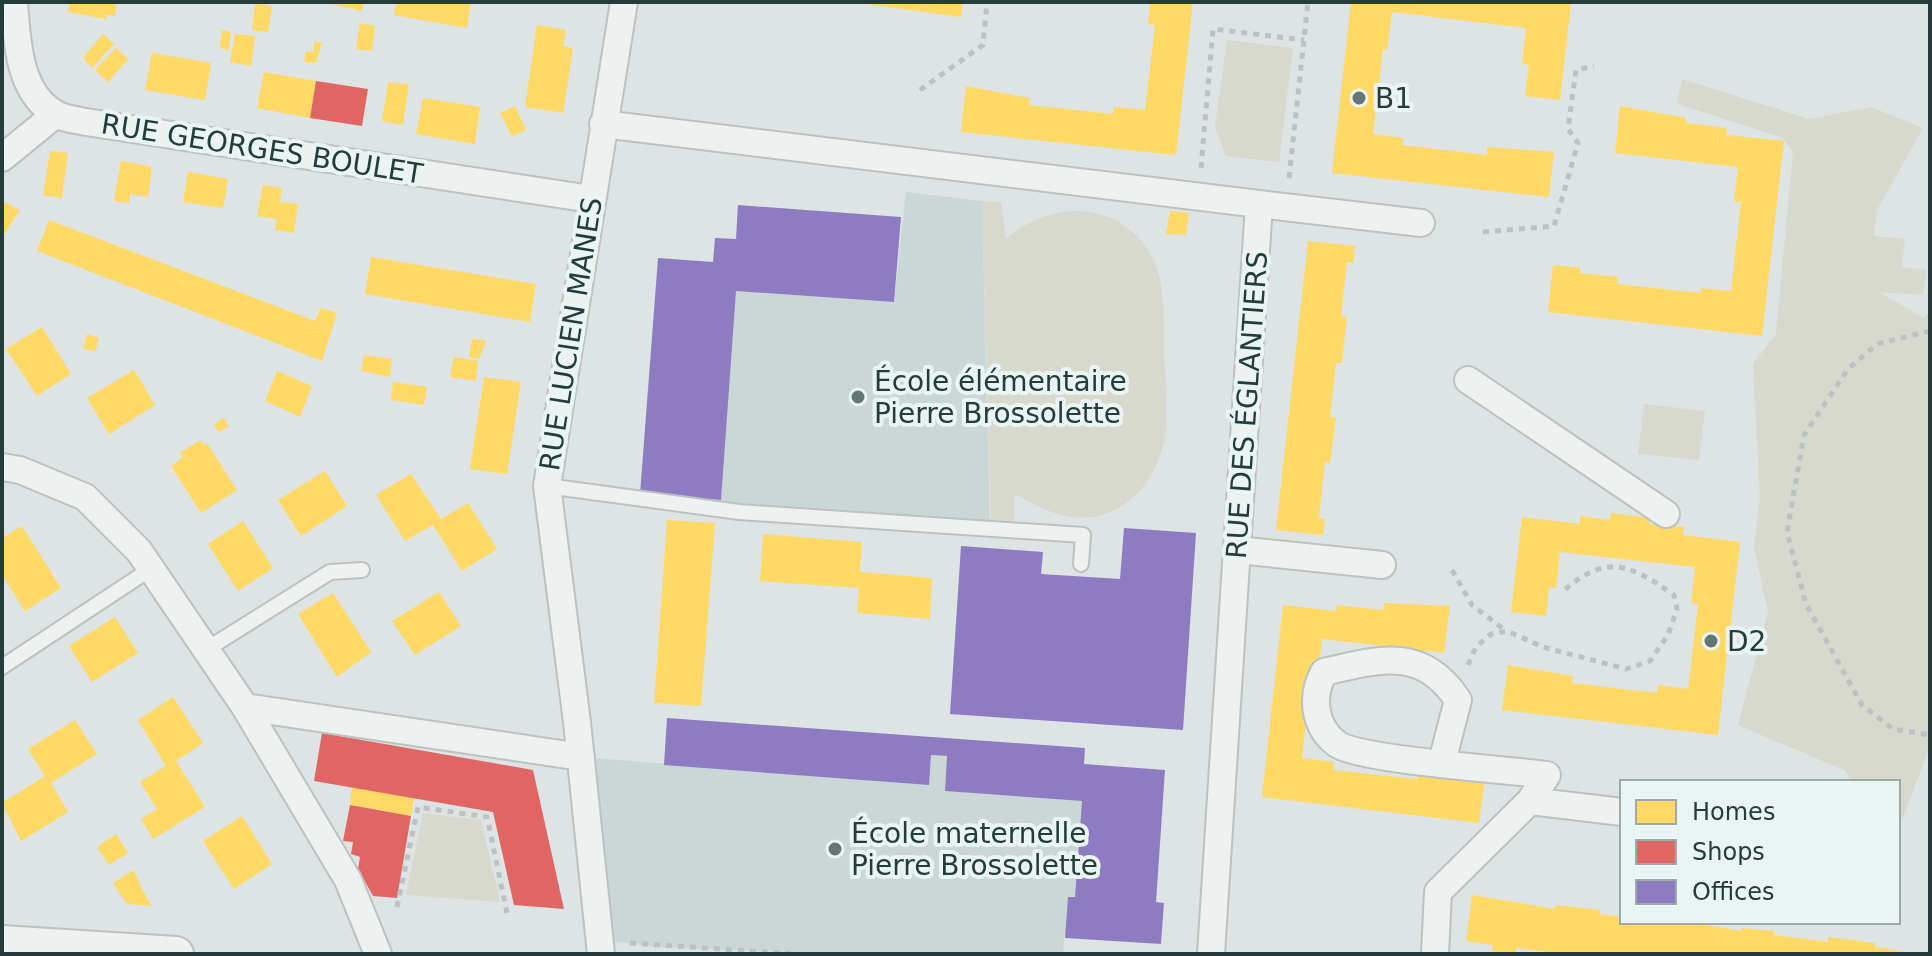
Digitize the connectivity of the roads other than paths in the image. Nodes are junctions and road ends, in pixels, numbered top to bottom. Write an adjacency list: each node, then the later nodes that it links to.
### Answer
1 (14, 2): 3 (street)
2 (624, 2): 4 (street, RUE LUCIEN MANES)
3 (56, 114): 5 (street); 6 (street, RUE GEORGES BOULET)
4 (603, 124): 6 (street, RUE LUCIEN MANES); 7 (street)
5 (2, 158)
6 (591, 199): 11 (street, RUE LUCIEN MANES)
7 (1259, 204): 8 (street); 13 (street, RUE DES ÉGLANTIERS)
8 (1421, 223)
9 (1468, 380): 12 (street)
10 (2, 467): 16 (street)
11 (547, 486): 14 (lane); 21 (street, RUE LUCIEN MANES)
12 (1666, 514)
13 (1238, 550): 15 (street); 29 (street, RUE DES ÉGLANTIERS)
14 (1081, 564)
15 (1382, 565)
16 (152, 568): 18 (street); 19 (lane)
17 (362, 570): 18 (lane)
18 (207, 649): 20 (street)
19 (2, 667)
20 (245, 707): 21 (street); 28 (street)
21 (581, 757): 26 (street, RUE LUCIEN MANES)
22 (1442, 762): 22 (street); 23 (street)
23 (1530, 801): 24 (street); 30 (street)
24 (1620, 812)
25 (2, 943): 27 (street)
26 (609, 948)
27 (176, 954)
28 (378, 954)
29 (1211, 954)
30 (1435, 954)

